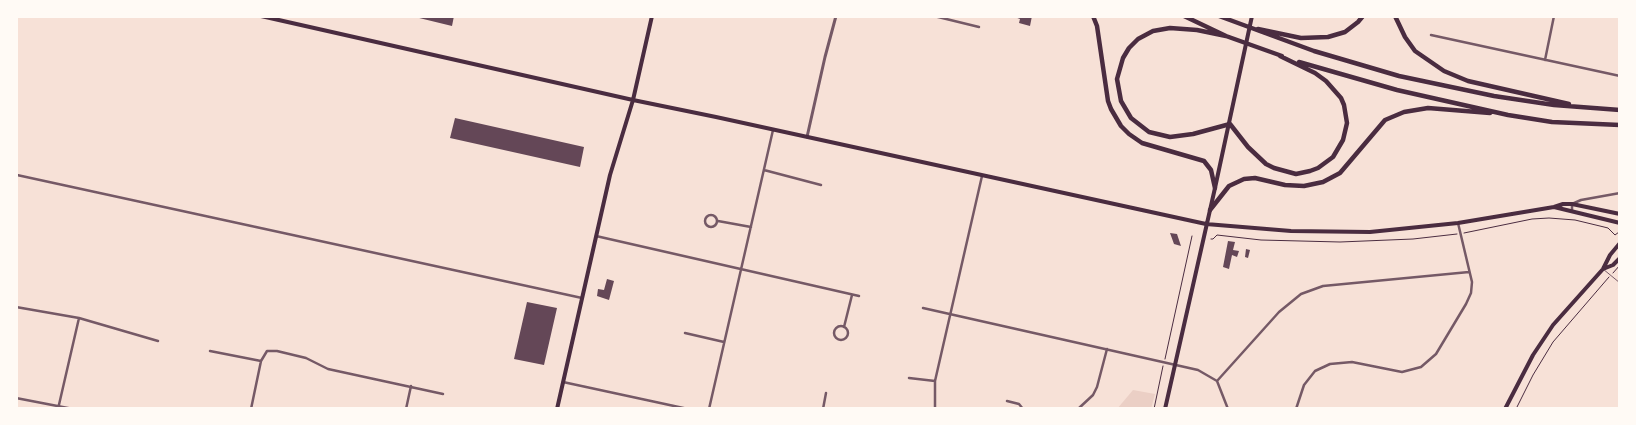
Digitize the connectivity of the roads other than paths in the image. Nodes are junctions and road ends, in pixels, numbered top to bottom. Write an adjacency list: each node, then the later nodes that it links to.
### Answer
1 (261, 16): 19 (main road)
2 (652, 16): 19 (main road)
3 (836, 16): 26 (street)
4 (934, 16): 13 (street)
5 (1093, 16): 31 (highway)
6 (1184, 16): 15 (highway)
7 (1252, 16): 23 (main road)
8 (1363, 16): 12 (highway)
9 (1395, 16): 20 (highway)
10 (1554, 16): 17 (street)
11 (1222, 17): 12 (highway)
12 (1244, 26): 20 (highway)
13 (979, 27)
14 (1431, 35): 17 (street)
15 (1226, 36): 16 (highway); 23 (highway)
16 (1280, 56): 22 (highway); 23 (highway)
17 (1545, 60): 18 (street)
18 (1620, 76)
19 (633, 100): 25 (main road); 43 (main road)
20 (1585, 108): 21 (highway)
21 (1620, 110)
22 (1508, 115): 24 (highway); 35 (highway)
23 (1230, 124): 31 (main road)
24 (1620, 125)
25 (773, 130): 26 (main road); 27 (street)
26 (807, 137): 29 (main road)
27 (764, 170): 30 (street); 42 (street)
28 (18, 175): 52 (street)
29 (982, 176): 40 (main road); 55 (street)
30 (822, 185)
31 (1215, 188): 35 (main road)
32 (1620, 193): 33 (street)
33 (1572, 204): 34 (main road); 36 (street); 37 (main road)
34 (1554, 207): 36 (main road); 39 (main road)
35 (1210, 210): 40 (main road)
36 (1572, 212): 41 (main road)
37 (1620, 214)
38 (718, 221): 38 (street); 42 (street)
39 (1458, 223): 40 (main road); 48 (street)
40 (1206, 224): 64 (main road)
41 (1620, 224)
42 (750, 226): 47 (street)
43 (596, 236): 47 (street); 52 (main road)
44 (1620, 243): 46 (main road)
45 (1620, 258): 46 (main road)
46 (1602, 269): 49 (lane); 88 (main road)
47 (741, 270): 50 (street); 60 (street)
48 (1469, 272): 67 (street); 87 (street)
49 (1620, 283)
50 (852, 294): 51 (street); 57 (street)
51 (859, 296)
52 (582, 298): 68 (main road)
53 (16, 306): 56 (street)
54 (923, 308): 55 (street)
55 (951, 314): 61 (street); 66 (street)
56 (79, 318): 59 (street); 74 (street)
57 (844, 327): 57 (street)
58 (685, 333): 60 (street)
59 (158, 341)
60 (724, 342): 80 (street)
61 (1107, 348): 64 (street); 84 (street)
62 (210, 351): 63 (street)
63 (262, 361): 69 (street); 76 (street)
64 (1175, 364): 67 (street); 85 (main road)
65 (910, 378): 66 (street)
66 (935, 381): 82 (street)
67 (1217, 381): 86 (street)
68 (563, 382): 78 (main road); 79 (street)
69 (411, 386): 71 (street); 77 (street)
70 (826, 393): 81 (street)
71 (443, 394)
72 (16, 398): 74 (street)
73 (1007, 401): 83 (street)
74 (58, 407): 75 (street)
75 (72, 409)
76 (251, 409)
77 (406, 409)
78 (557, 409)
79 (688, 409)
80 (710, 409)
81 (823, 409)
82 (935, 409)
83 (1023, 409)
84 (1078, 409)
85 (1165, 409)
86 (1228, 409)
87 (1296, 409)
88 (1505, 409)

